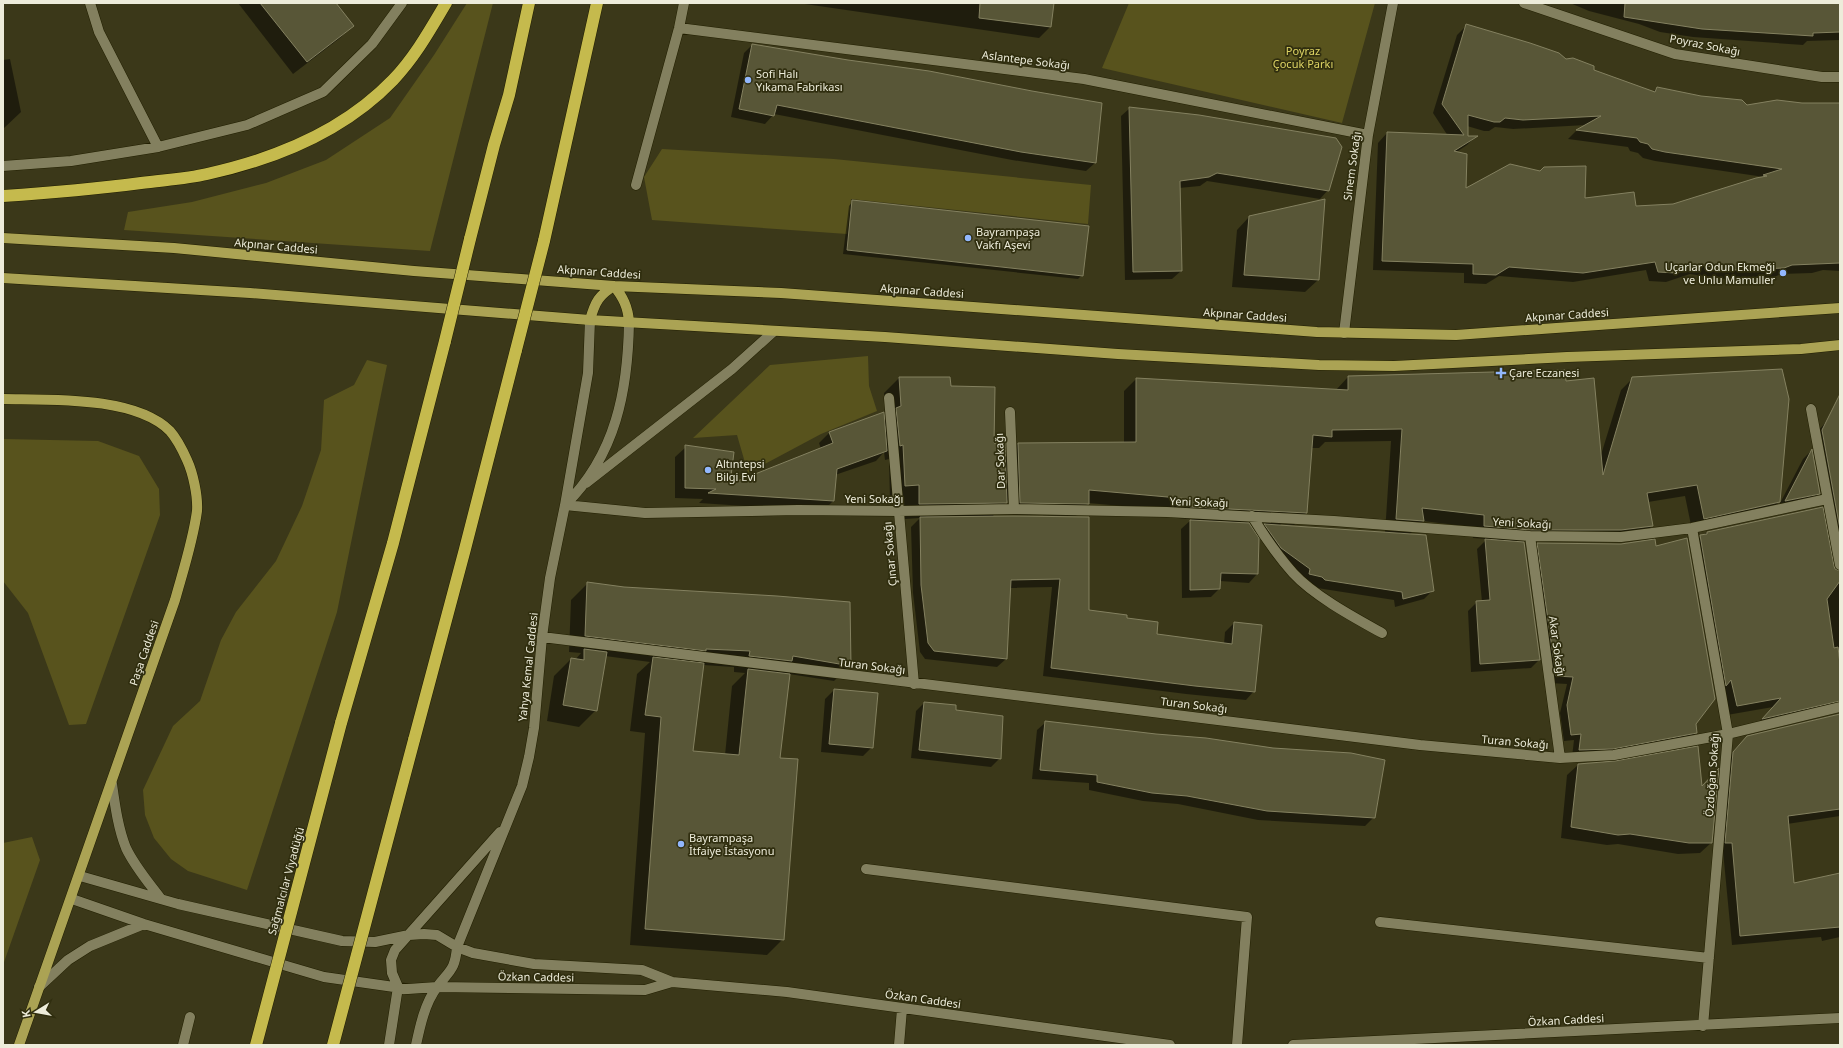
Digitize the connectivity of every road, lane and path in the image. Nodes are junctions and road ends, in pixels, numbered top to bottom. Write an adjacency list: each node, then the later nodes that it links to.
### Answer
1 (90, 3): 12 (street)
2 (402, 3): 12 (street)
3 (446, 3): 15 (highway)
4 (529, 3): 65 (highway, Sağmalcılar Viyadüğü, bridge)
5 (597, 3): 66 (highway, bridge)
6 (684, 3): 9 (street)
7 (1393, 3): 11 (street, Sinem Sokağı)
8 (1524, 3): 10 (street, Poyraz Sokağı)
9 (679, 28): 11 (street, Aslantepe Sokağı); 14 (street)
10 (1840, 77)
11 (1368, 135): 23 (street, Sinem Sokağı)
12 (158, 147): 13 (street)
13 (3, 166)
14 (636, 185)
15 (3, 196)
16 (3, 238): 18 (main road, Akpınar Caddesi)
17 (3, 278): 20 (main road)
18 (614, 286): 20 (main road); 21 (main road); 23 (main road, Akpınar Caddesi)
19 (1840, 308): 23 (main road, Akpınar Caddesi)
20 (590, 320): 21 (main road); 31 (street, Yahya Kemal Caddesi)
21 (629, 322): 22 (main road); 29 (street)
22 (773, 332): 24 (main road); 29 (street)
23 (1344, 333)
24 (1840, 345)
25 (889, 398): 33 (street, Çınar Sokağı)
26 (3, 399): 44 (main road, Paşa Caddesi)
27 (1811, 409): 30 (street)
28 (1010, 412): 32 (street, Dar Sokağı)
29 (586, 483): 31 (street)
30 (1827, 499): 35 (street, Yeni Sokağı); 37 (street)
31 (565, 506): 33 (street, Yeni Sokağı); 39 (street, Yahya Kemal Caddesi)
32 (1014, 509): 33 (street, Yeni Sokağı); 34 (street, Yeni Sokağı)
33 (898, 511): 40 (street, Çınar Sokağı)
34 (1252, 516): 36 (street, Yeni Sokağı); 38 (street)
35 (1692, 528): 36 (street, Yeni Sokağı); 42 (street, Özdoğan Sokağı)
36 (1530, 536): 43 (street, Akar Sokağı)
37 (1840, 565)
38 (1382, 633)
39 (542, 637): 40 (street, Turan Sokağı); 45 (street, Yahya Kemal Caddesi)
40 (914, 684): 43 (street, Turan Sokağı)
41 (1840, 707): 42 (street, Turan Sokağı)
42 (1728, 734): 43 (street, Turan Sokağı); 54 (street, Özdoğan Sokağı)
43 (1560, 758)
44 (112, 784): 47 (main road, Paşa Caddesi); 48 (street)
45 (504, 827): 52 (street); 53 (street, Yahya Kemal Caddesi)
46 (866, 868): 71 (street)
47 (80, 876): 48 (street, Özkan Caddesi); 49 (main road, Paşa Caddesi)
48 (161, 899): 52 (street, Özkan Caddesi)
49 (72, 900): 51 (street, Özkan Caddesi); 56 (main road, Paşa Caddesi)
50 (1380, 922): 54 (street)
51 (144, 924): 56 (street); 57 (street, Özkan Caddesi)
52 (409, 935): 53 (street, Özkan Caddesi); 57 (street)
53 (456, 947): 55 (street, Özkan Caddesi); 58 (street)
54 (1709, 958): 62 (street, Özdoğan Sokağı)
55 (672, 982): 58 (street, Özkan Caddesi); 59 (street, Özkan Caddesi)
56 (39, 987): 63 (main road, Paşa Caddesi)
57 (398, 987): 58 (street, Özkan Caddesi); 67 (street)
58 (437, 988): 68 (street)
59 (902, 1008): 69 (street); 70 (street, Özkan Caddesi)
60 (190, 1017): 64 (street)
61 (1840, 1018): 62 (street, Özkan Caddesi)
62 (1703, 1026): 72 (street, Özkan Caddesi)
63 (19, 1045)
64 (184, 1045)
65 (256, 1045)
66 (333, 1045)
67 (389, 1045)
68 (416, 1045)
69 (899, 1045)
70 (1170, 1045)
71 (1237, 1045)
72 (1293, 1045)

